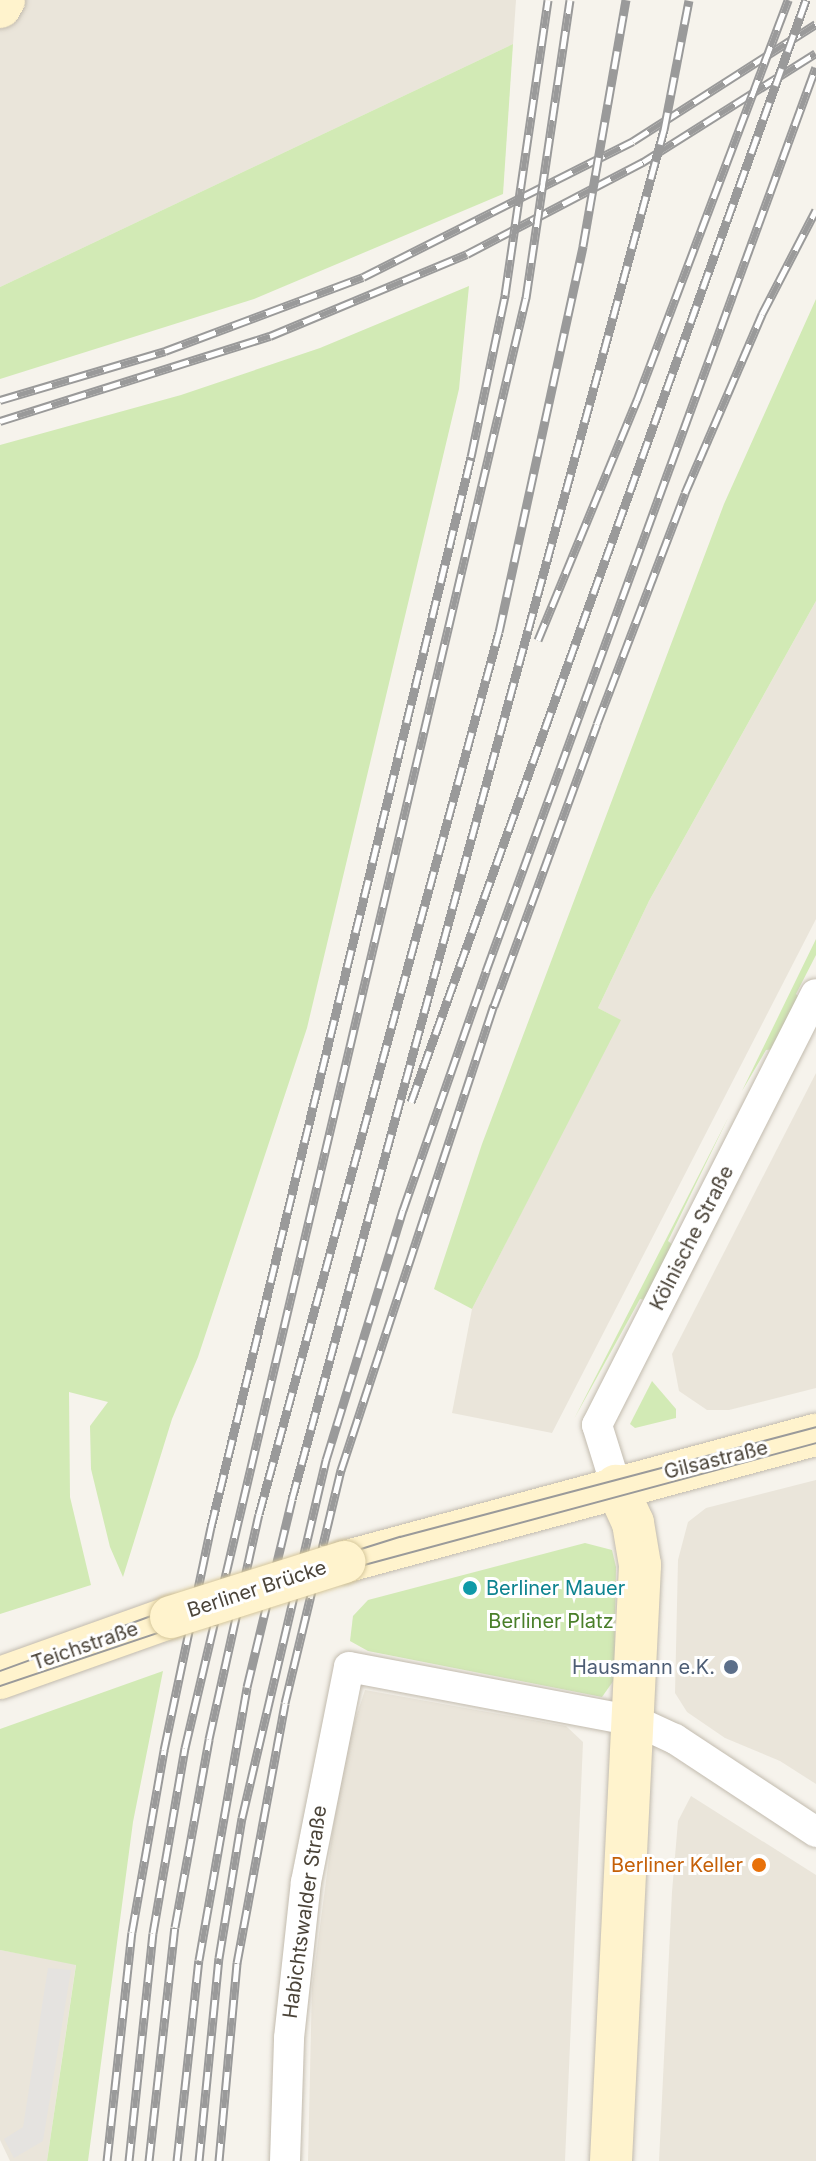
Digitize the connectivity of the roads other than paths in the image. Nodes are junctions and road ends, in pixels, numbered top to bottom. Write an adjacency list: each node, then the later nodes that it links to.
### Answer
1 (4, 0): 2 (main road)
2 (0, 7)
3 (816, 994): 5 (street, Kölnische Straße)
4 (816, 1435): 5 (main road, Gilsastraße)
5 (616, 1486): 6 (main road, Berliner Brücke, bridge); 8 (main road)
6 (171, 1617): 7 (main road, Teichstraße)
7 (0, 1678)
8 (636, 1721): 9 (street); 10 (street, Habichtswalder Straße); 11 (main road)
9 (816, 1832)
10 (285, 2161)
11 (611, 2161)

